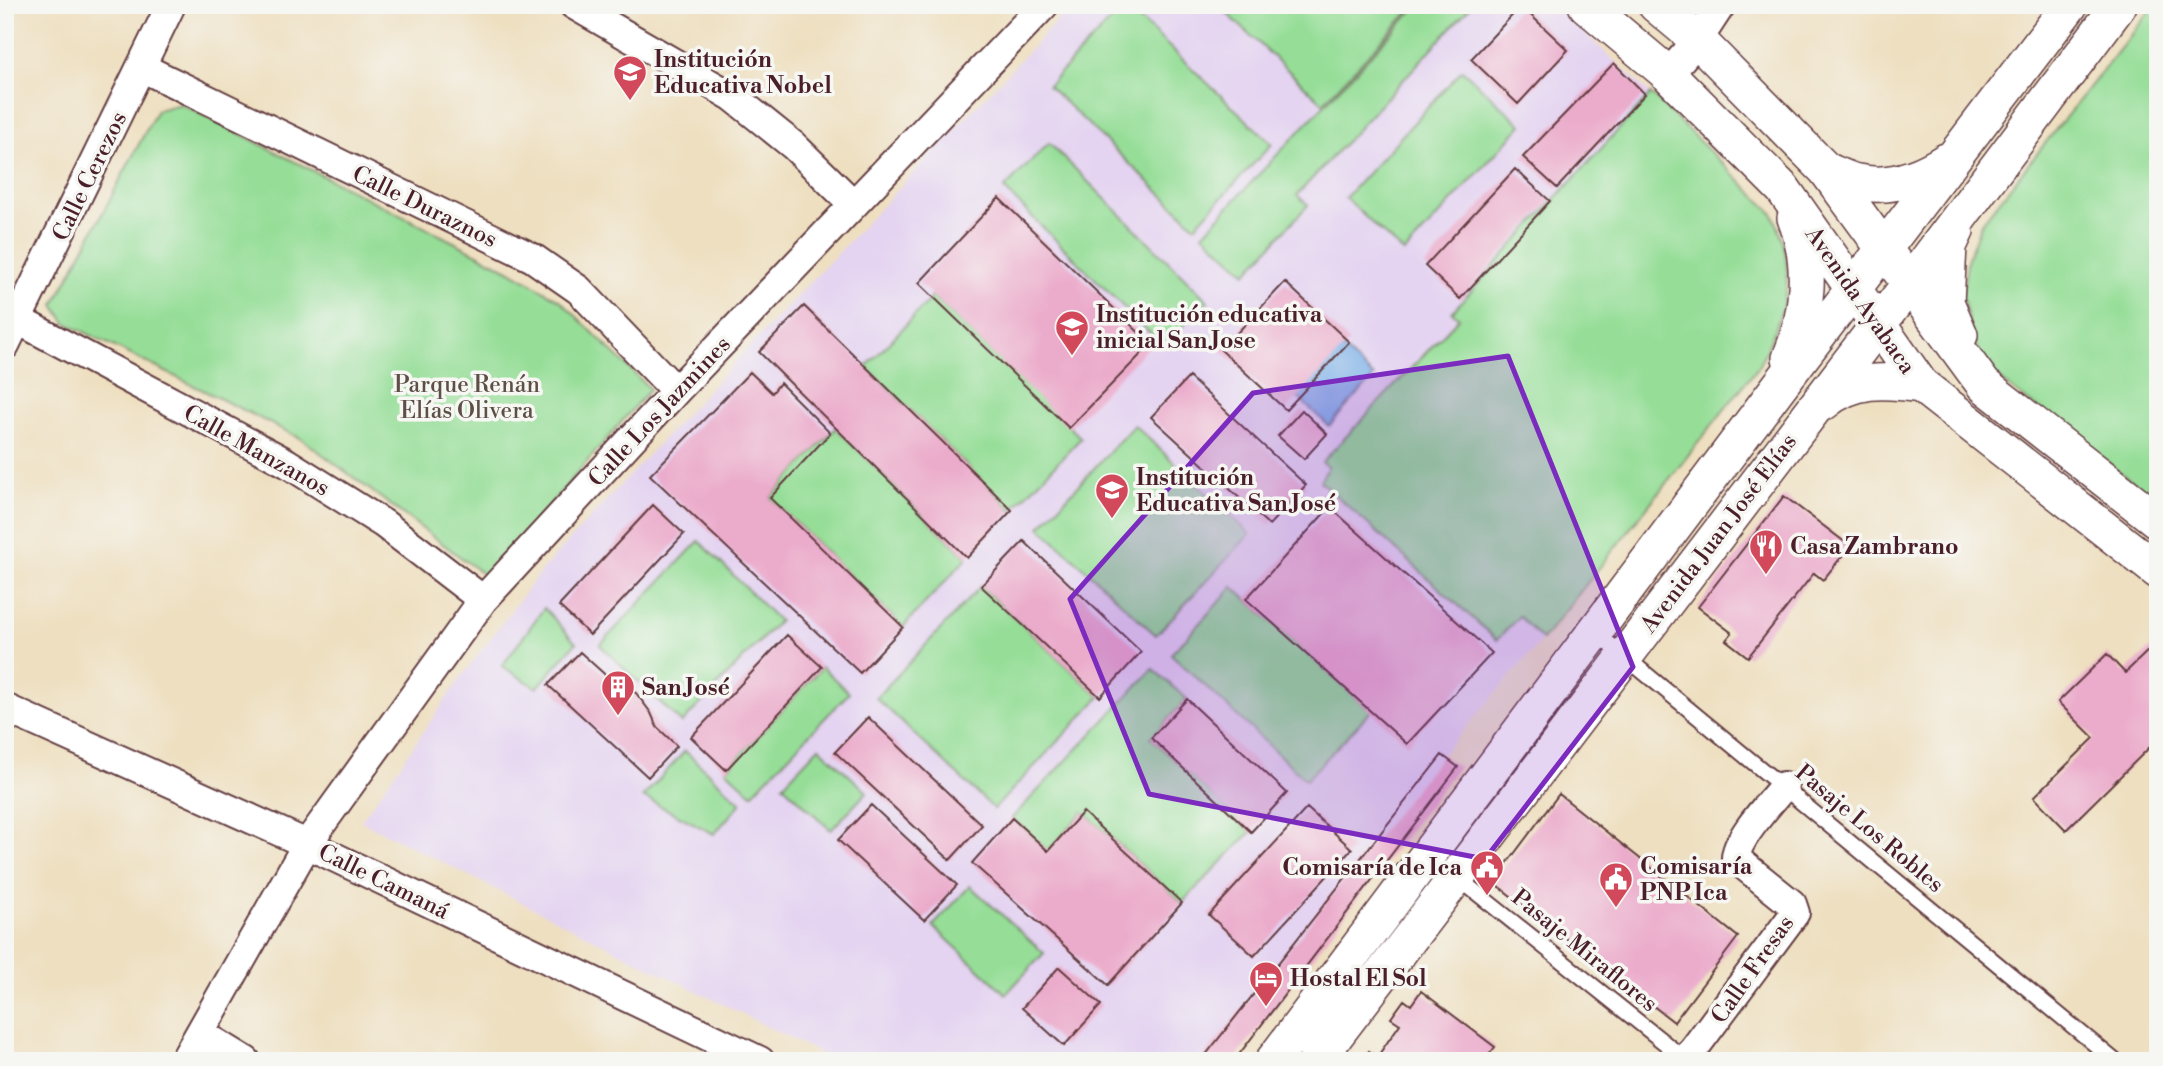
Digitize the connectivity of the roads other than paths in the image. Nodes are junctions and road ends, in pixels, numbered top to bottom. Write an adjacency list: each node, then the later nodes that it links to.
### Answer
1 (171, 5): 10 (street, Calle Cerezos)
2 (1044, 5): 15 (street, Calle Los Jazmines)
3 (1587, 5): 11 (street, Avenida Ayabaca)
4 (1656, 5): 9 (street, Avenida Ayabaca)
5 (1721, 5): 9 (street)
6 (2070, 5): 12 (street, Avenida Juan José Elías)
7 (2119, 5): 16 (street, Avenida Juan José Elías)
8 (578, 6): 15 (street)
9 (1698, 40): 11 (street); 13 (street, Avenida Ayabaca)
10 (141, 67): 20 (street, Calle Cerezos); 26 (street, Calle Duraznos)
11 (1668, 74): 14 (street, Avenida Ayabaca)
12 (1955, 156): 13 (street); 17 (street, Avenida Juan José Elías)
13 (1826, 170): 17 (street, Avenida Ayabaca)
14 (1783, 189): 19 (street, Avenida Ayabaca); 23 (street)
15 (853, 204): 26 (street, Calle Los Jazmines)
16 (1967, 207): 18 (street, Avenida Juan José Elías); 25 (street)
17 (1884, 248): 18 (street, Avenida Ayabaca); 19 (street, Avenida Juan José Elías)
18 (1910, 283): 21 (street, Avenida Juan José Elías); 25 (street, Avenida Ayabaca)
19 (1853, 289): 21 (street, Avenida Ayabaca); 23 (street, Avenida Juan José Elías)
20 (18, 320): 22 (street, Calle Cerezos); 30 (street, Calle Manzanos)
21 (1878, 324): 24 (street, Avenida Ayabaca); 27 (street, Avenida Juan José Elías)
22 (5, 345)
23 (1780, 385): 31 (street, Avenida Juan José Elías)
24 (1922, 385): 27 (street); 29 (street, Avenida Ayabaca)
25 (1984, 385): 28 (street, Avenida Ayabaca)
26 (676, 391): 30 (street, Calle Los Jazmines)
27 (1804, 419): 32 (street, Avenida Juan José Elías)
28 (2158, 521)
29 (2158, 571)
30 (483, 600): 35 (street, Calle Los Jazmines)
31 (1595, 632): 32 (lane, Pasaje Los Robles); 42 (street, Avenida Juan José Elías)
32 (1625, 656): 34 (lane, Pasaje Los Robles); 36 (street, Avenida Juan José Elías)
33 (5, 708): 35 (street, Calle Camaná)
34 (1784, 786): 38 (street, Calle Fresas); 44 (lane, Pasaje Los Robles)
35 (306, 844): 37 (street, Calle Los Jazmines); 41 (street, Calle Camaná)
36 (1457, 877): 38 (lane, Pasaje Miraflores); 43 (street, Avenida Juan José Elías)
37 (200, 1033): 39 (street, Calle Los Jazmines); 40 (street)
38 (1685, 1060)
39 (184, 1061)
40 (246, 1061)
41 (760, 1061)
42 (1273, 1061)
43 (1316, 1061)
44 (2115, 1061)

